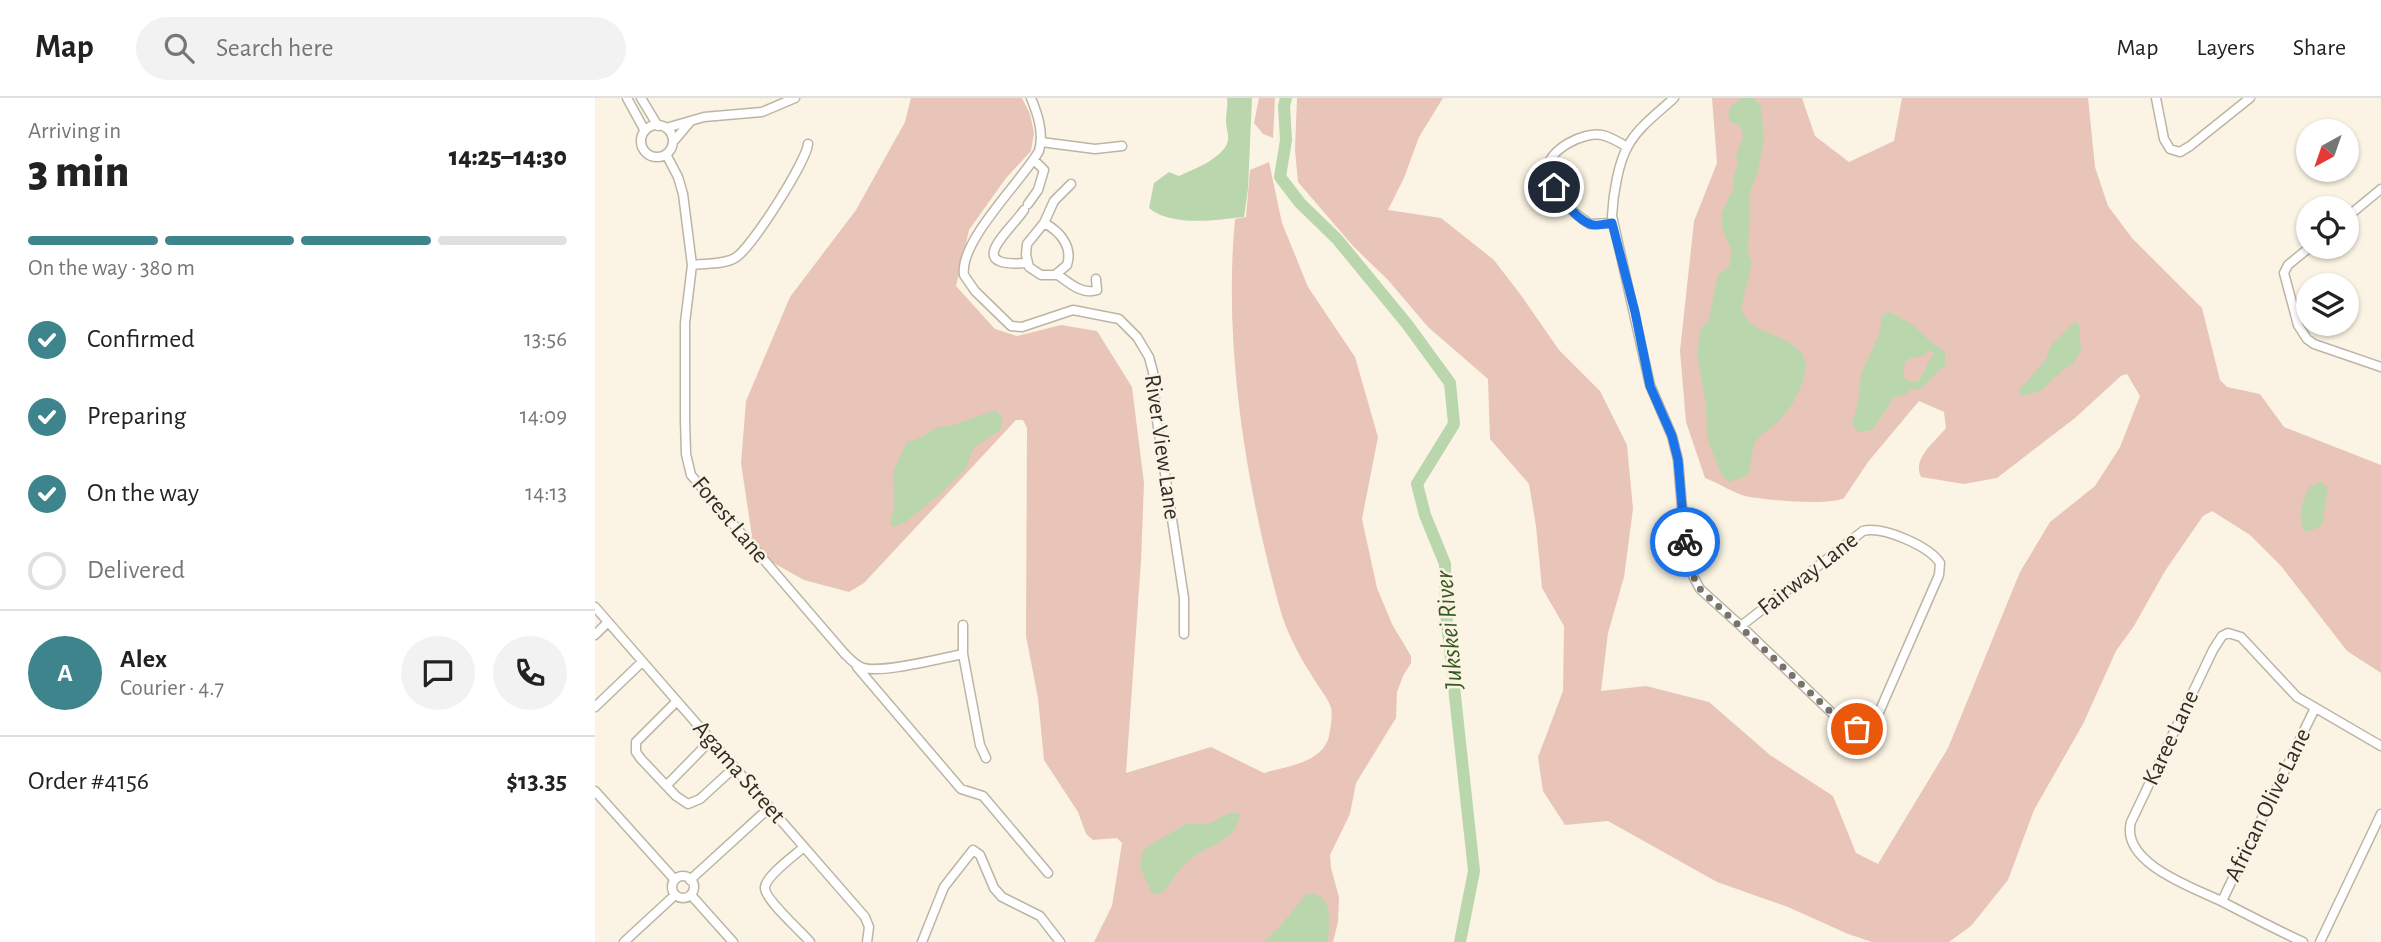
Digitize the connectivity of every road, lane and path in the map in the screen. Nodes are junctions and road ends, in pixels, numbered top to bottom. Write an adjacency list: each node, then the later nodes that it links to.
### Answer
1 (627, 98): 10 (street)
2 (641, 98): 9 (street)
3 (795, 98): 8 (street)
4 (1031, 98): 12 (street)
5 (1674, 98): 15 (street, Fairway Lane)
6 (2156, 98): 7 (street)
7 (2250, 98)
8 (693, 120): 9 (street); 11 (street)
9 (662, 127): 10 (street); 11 (street)
10 (645, 131): 16 (street)
11 (673, 142): 16 (street)
12 (1041, 142): 14 (street); 17 (street, River View Lane)
13 (808, 144): 25 (street)
14 (1122, 146)
15 (1627, 147): 22 (street, Fairway Lane); 22 (street)
16 (666, 154): 25 (street, Forest Lane)
17 (1034, 160): 24 (street); 33 (street, River View Lane)
18 (1071, 184): 21 (street)
19 (2381, 189): 20 (street)
20 (2359, 207)
21 (1044, 223): 24 (street); 26 (street)
22 (1612, 223): 32 (street, Fairway Lane)
23 (2296, 258): 28 (street)
24 (1027, 263): 26 (street)
25 (692, 265): 37 (street, Forest Lane)
26 (1058, 275): 27 (street)
27 (1096, 279)
28 (2381, 367)
29 (595, 607): 30 (street, Agama Street)
30 (608, 622): 34 (street); 36 (street, Agama Street)
31 (963, 625): 35 (street)
32 (1741, 626): 32 (street, Fairway Lane)
33 (1184, 634)
34 (595, 635)
35 (963, 654): 37 (street); 43 (street)
36 (642, 662): 38 (street, Agama Street); 39 (street)
37 (853, 662): 50 (street, Forest Lane)
38 (677, 701): 41 (street, Agama Street); 45 (street)
39 (595, 707)
40 (2315, 708): 42 (street, Karee Lane); 55 (street, African Olive Lane); 55 (street, Karee Lane)
41 (711, 740): 44 (street, Agama Street); 45 (street)
42 (2381, 746)
43 (986, 758)
44 (736, 767): 45 (street); 47 (street, Agama Street)
45 (667, 785)
46 (595, 791): 51 (street)
47 (769, 808): 49 (street, Agama Street); 52 (street)
48 (2381, 814): 63 (street)
49 (804, 847): 58 (street); 59 (street, Agama Street)
50 (1048, 873)
51 (675, 880): 52 (street); 53 (street)
52 (690, 880): 54 (street)
53 (675, 895): 54 (street); 56 (street)
54 (691, 895): 57 (street)
55 (2222, 901): 62 (street, Karee Lane)
56 (624, 942)
57 (733, 942)
58 (810, 942)
59 (867, 942)
60 (922, 942): 61 (street)
61 (1060, 942)
62 (2303, 942)
63 (2320, 942)

